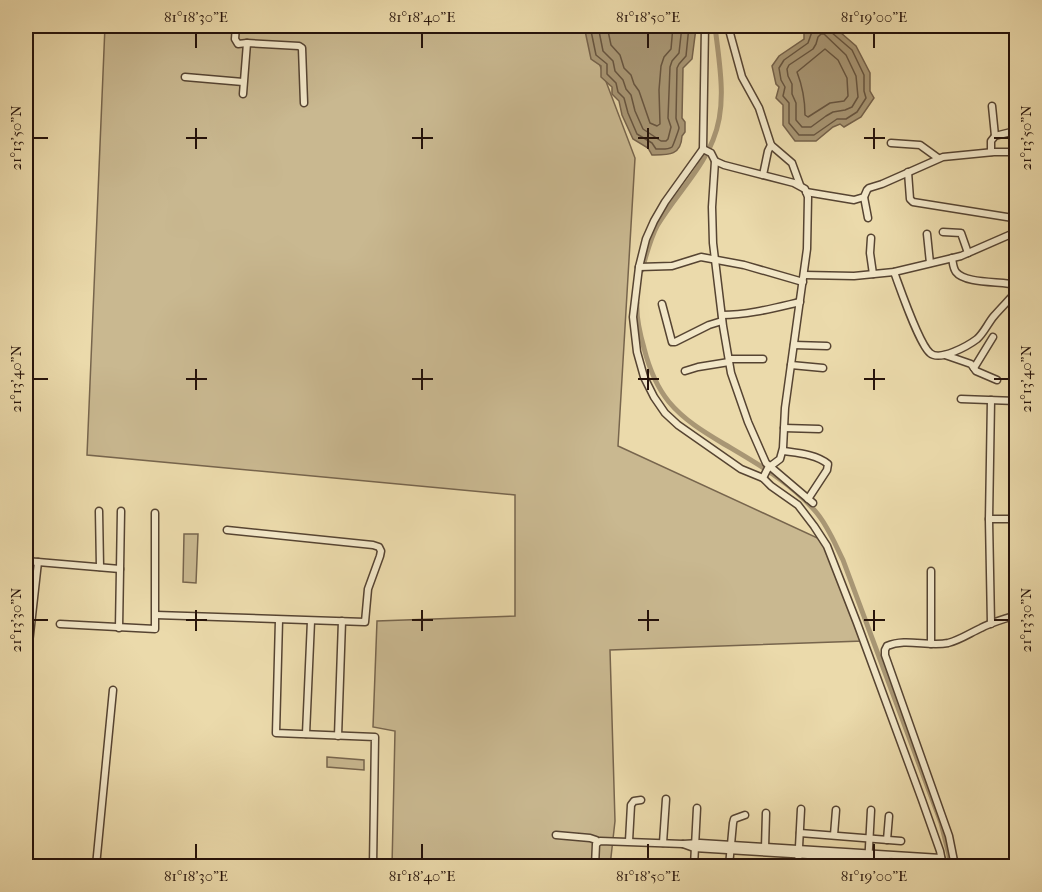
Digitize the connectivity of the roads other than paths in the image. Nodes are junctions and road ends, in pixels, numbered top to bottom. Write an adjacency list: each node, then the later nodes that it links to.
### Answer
1 (236, 26): 4 (street)
2 (705, 26): 14 (street)
3 (728, 26): 13 (street)
4 (247, 43): 6 (street); 8 (street)
5 (186, 77): 6 (street)
6 (243, 82): 7 (street)
7 (243, 94)
8 (304, 103)
9 (992, 106): 11 (street)
10 (1017, 128): 11 (street)
11 (995, 135): 15 (street)
12 (891, 143): 18 (street)
13 (771, 145): 22 (street); 23 (street)
14 (707, 150): 20 (street); 36 (street)
15 (991, 152): 16 (street); 18 (street)
16 (1008, 152): 17 (street); 19 (street)
17 (1017, 152)
18 (938, 158): 21 (street)
19 (1017, 159)
20 (715, 161): 22 (street); 34 (street)
21 (908, 172): 25 (street); 27 (street)
22 (763, 175): 23 (street)
23 (800, 185): 24 (street)
24 (806, 192): 25 (street); 39 (street)
25 (864, 196): 26 (street)
26 (868, 218)
27 (1017, 218)
28 (943, 232): 32 (street)
29 (1017, 232): 32 (street)
30 (927, 234): 35 (street)
31 (871, 238): 38 (street)
32 (968, 253): 33 (street)
33 (952, 258): 35 (street); 40 (street)
34 (715, 259): 36 (street); 39 (street); 43 (street)
35 (930, 263): 37 (street)
36 (642, 267): 61 (street)
37 (894, 272): 38 (street); 47 (street)
38 (873, 274): 39 (street)
39 (803, 279): 41 (street)
40 (1016, 286): 47 (street)
41 (800, 302): 43 (street); 45 (street)
42 (662, 304): 43 (street)
43 (722, 318): 49 (street)
44 (993, 337): 52 (street)
45 (794, 345): 46 (street); 50 (street)
46 (827, 346)
47 (945, 355): 52 (street)
48 (763, 359): 49 (street)
49 (729, 361): 53 (street); 61 (street)
50 (791, 365): 51 (street); 58 (street)
51 (823, 368)
52 (974, 368): 54 (street)
53 (686, 371)
54 (997, 380)
55 (961, 399): 56 (street)
56 (991, 400): 57 (street); 65 (street)
57 (1017, 401)
58 (784, 428): 59 (street); 60 (street)
59 (819, 429)
60 (783, 451): 61 (street); 61 (street)
61 (767, 472): 110 (street)
62 (99, 511): 70 (street)
63 (122, 511): 71 (street)
64 (155, 513): 73 (street)
65 (989, 519): 66 (street); 79 (street)
66 (1017, 519)
67 (227, 530): 77 (street)
68 (26, 561): 69 (street)
69 (38, 562): 70 (street); 82 (street)
70 (100, 567): 71 (street)
71 (120, 568): 80 (street)
72 (931, 571): 81 (street)
73 (156, 615): 75 (street); 80 (street)
74 (1017, 615): 79 (street)
75 (279, 620): 76 (street); 84 (street)
76 (311, 621): 77 (street); 84 (street)
77 (342, 621): 85 (street)
78 (60, 624): 80 (street)
79 (991, 624): 81 (street)
80 (120, 628)
81 (931, 644): 119 (street)
82 (26, 670)
83 (113, 690): 111 (street)
84 (306, 734): 85 (street)
85 (338, 736): 112 (street)
86 (666, 799): 103 (street)
87 (641, 800): 102 (street)
88 (697, 808): 104 (street)
89 (801, 809): 95 (street)
90 (836, 810): 97 (street)
91 (871, 810): 98 (street)
92 (766, 813): 106 (street)
93 (745, 815): 105 (street)
94 (889, 816): 99 (street)
95 (800, 833): 97 (street); 107 (street)
96 (556, 835): 101 (street)
97 (834, 836): 98 (street)
98 (870, 838): 99 (street); 109 (street)
99 (887, 840): 100 (street)
100 (901, 841)
101 (597, 842): 102 (street); 113 (street)
102 (629, 842): 103 (street)
103 (663, 843): 104 (street)
104 (695, 845): 105 (street); 114 (street)
105 (731, 848): 106 (street); 115 (street)
106 (765, 850): 107 (street)
107 (799, 852): 108 (street); 116 (street)
108 (835, 854): 109 (street); 117 (street)
109 (869, 856): 110 (street); 118 (street)
110 (942, 863)
111 (96, 867)
112 (373, 867)
113 (595, 867)
114 (694, 867)
115 (729, 867)
116 (798, 867)
117 (834, 867)
118 (868, 867)
119 (955, 867)

